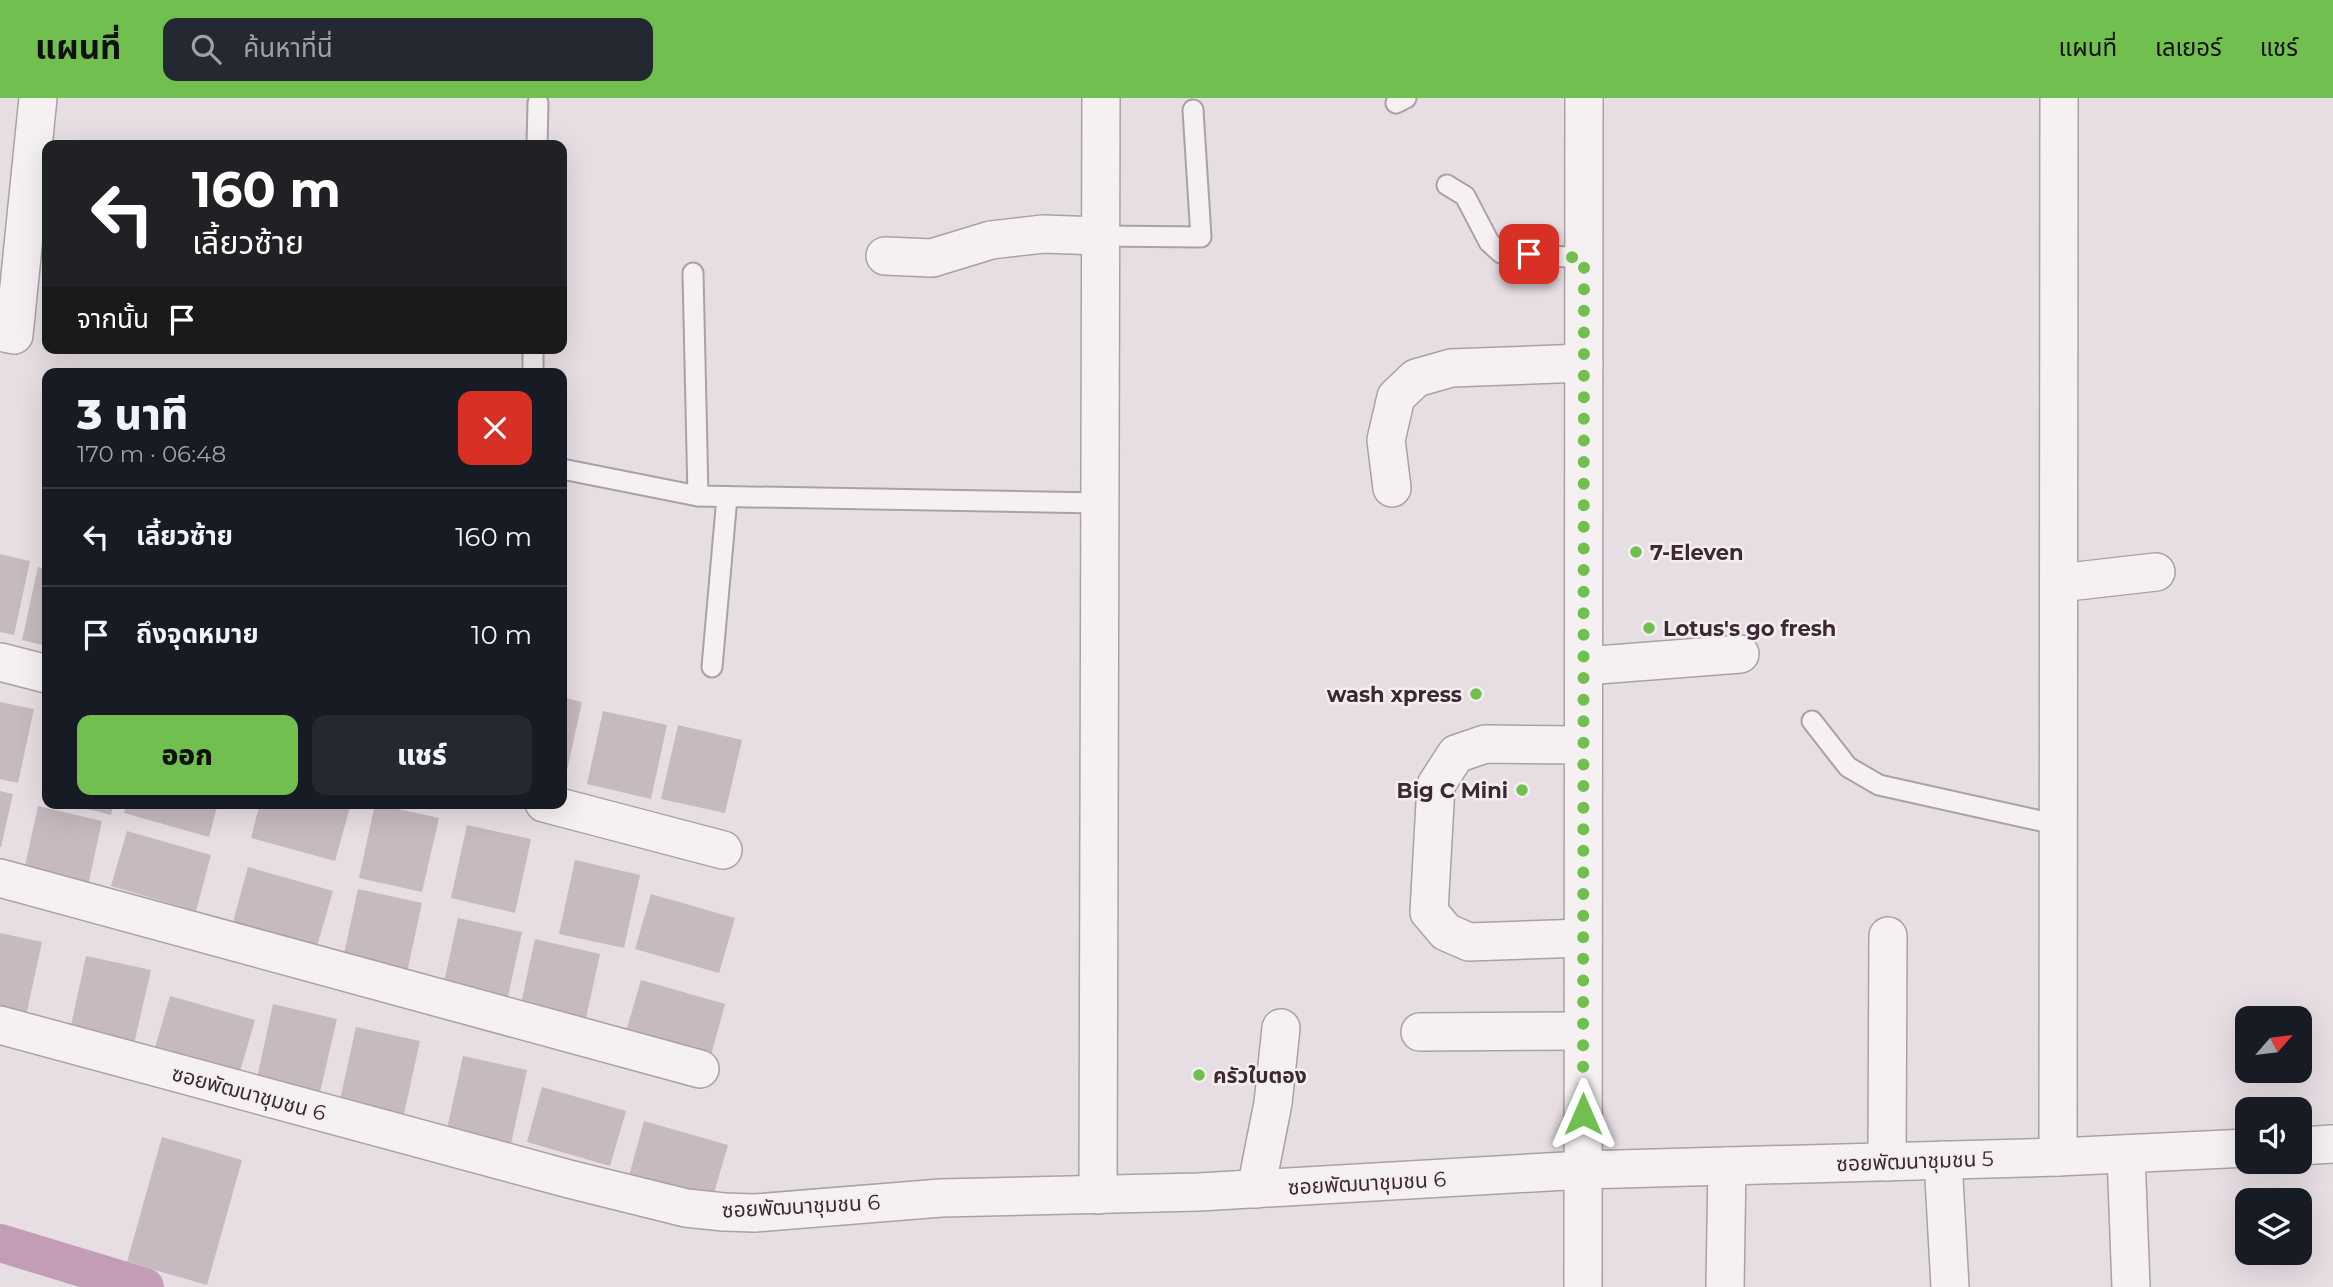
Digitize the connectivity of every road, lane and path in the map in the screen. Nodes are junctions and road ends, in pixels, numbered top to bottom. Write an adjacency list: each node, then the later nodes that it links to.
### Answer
1 (38, 98): 13 (street)
2 (1101, 98): 9 (street)
3 (1584, 98): 11 (street)
4 (2059, 98): 21 (street)
5 (538, 103): 7 (lane)
6 (1193, 110): 9 (lane)
7 (537, 140)
8 (1447, 185): 11 (lane)
9 (1100, 236): 10 (street); 19 (street)
10 (885, 256)
11 (1584, 258): 14 (street)
12 (693, 272): 17 (lane)
13 (0, 332)
14 (1584, 363): 16 (street); 24 (street)
15 (567, 471): 17 (lane)
16 (1392, 488)
17 (698, 496): 18 (lane)
18 (727, 497): 19 (lane); 25 (lane)
19 (1100, 503): 50 (street)
20 (2156, 572): 21 (street)
21 (2059, 583): 30 (street)
22 (1740, 654): 24 (street)
23 (0, 662): 26 (street)
24 (1585, 666): 28 (street)
25 (712, 667)
26 (42, 673)
27 (1812, 721): 30 (lane)
28 (1583, 745): 34 (street); 34 (street)
29 (567, 809): 31 (street)
30 (2059, 825): 44 (street)
31 (723, 850)
32 (0, 878): 39 (street)
33 (1888, 936): 46 (street)
34 (1583, 937): 37 (street)
35 (0, 1025): 50 (street, ซอยพัฒนาชุมชน 6)
36 (1281, 1028): 49 (street)
37 (1583, 1031): 38 (street); 48 (street)
38 (1420, 1032)
39 (700, 1069)
40 (2333, 1144): 41 (street)
41 (2312, 1145)
42 (2235, 1149): 43 (street, ซอยพัฒนาชุมชน 5)
43 (2126, 1154): 44 (street, ซอยพัฒนาชุมชน 5); 54 (street)
44 (2058, 1157): 45 (street, ซอยพัฒนาชุมชน 5)
45 (1943, 1160): 46 (street, ซอยพัฒนาชุมชน 5); 53 (street)
46 (1887, 1162): 47 (street, ซอยพัฒนาชุมชน 5)
47 (1727, 1166): 48 (street, ซอยพัฒนาชุมชน 5); 52 (street)
48 (1583, 1170): 49 (street, ซอยพัฒนาชุมชน 6); 51 (street)
49 (1256, 1189): 50 (street, ซอยพัฒนาชุมชน 6)
50 (1098, 1195)
51 (1583, 1287)
52 (1725, 1287)
53 (1950, 1287)
54 (2131, 1287)

